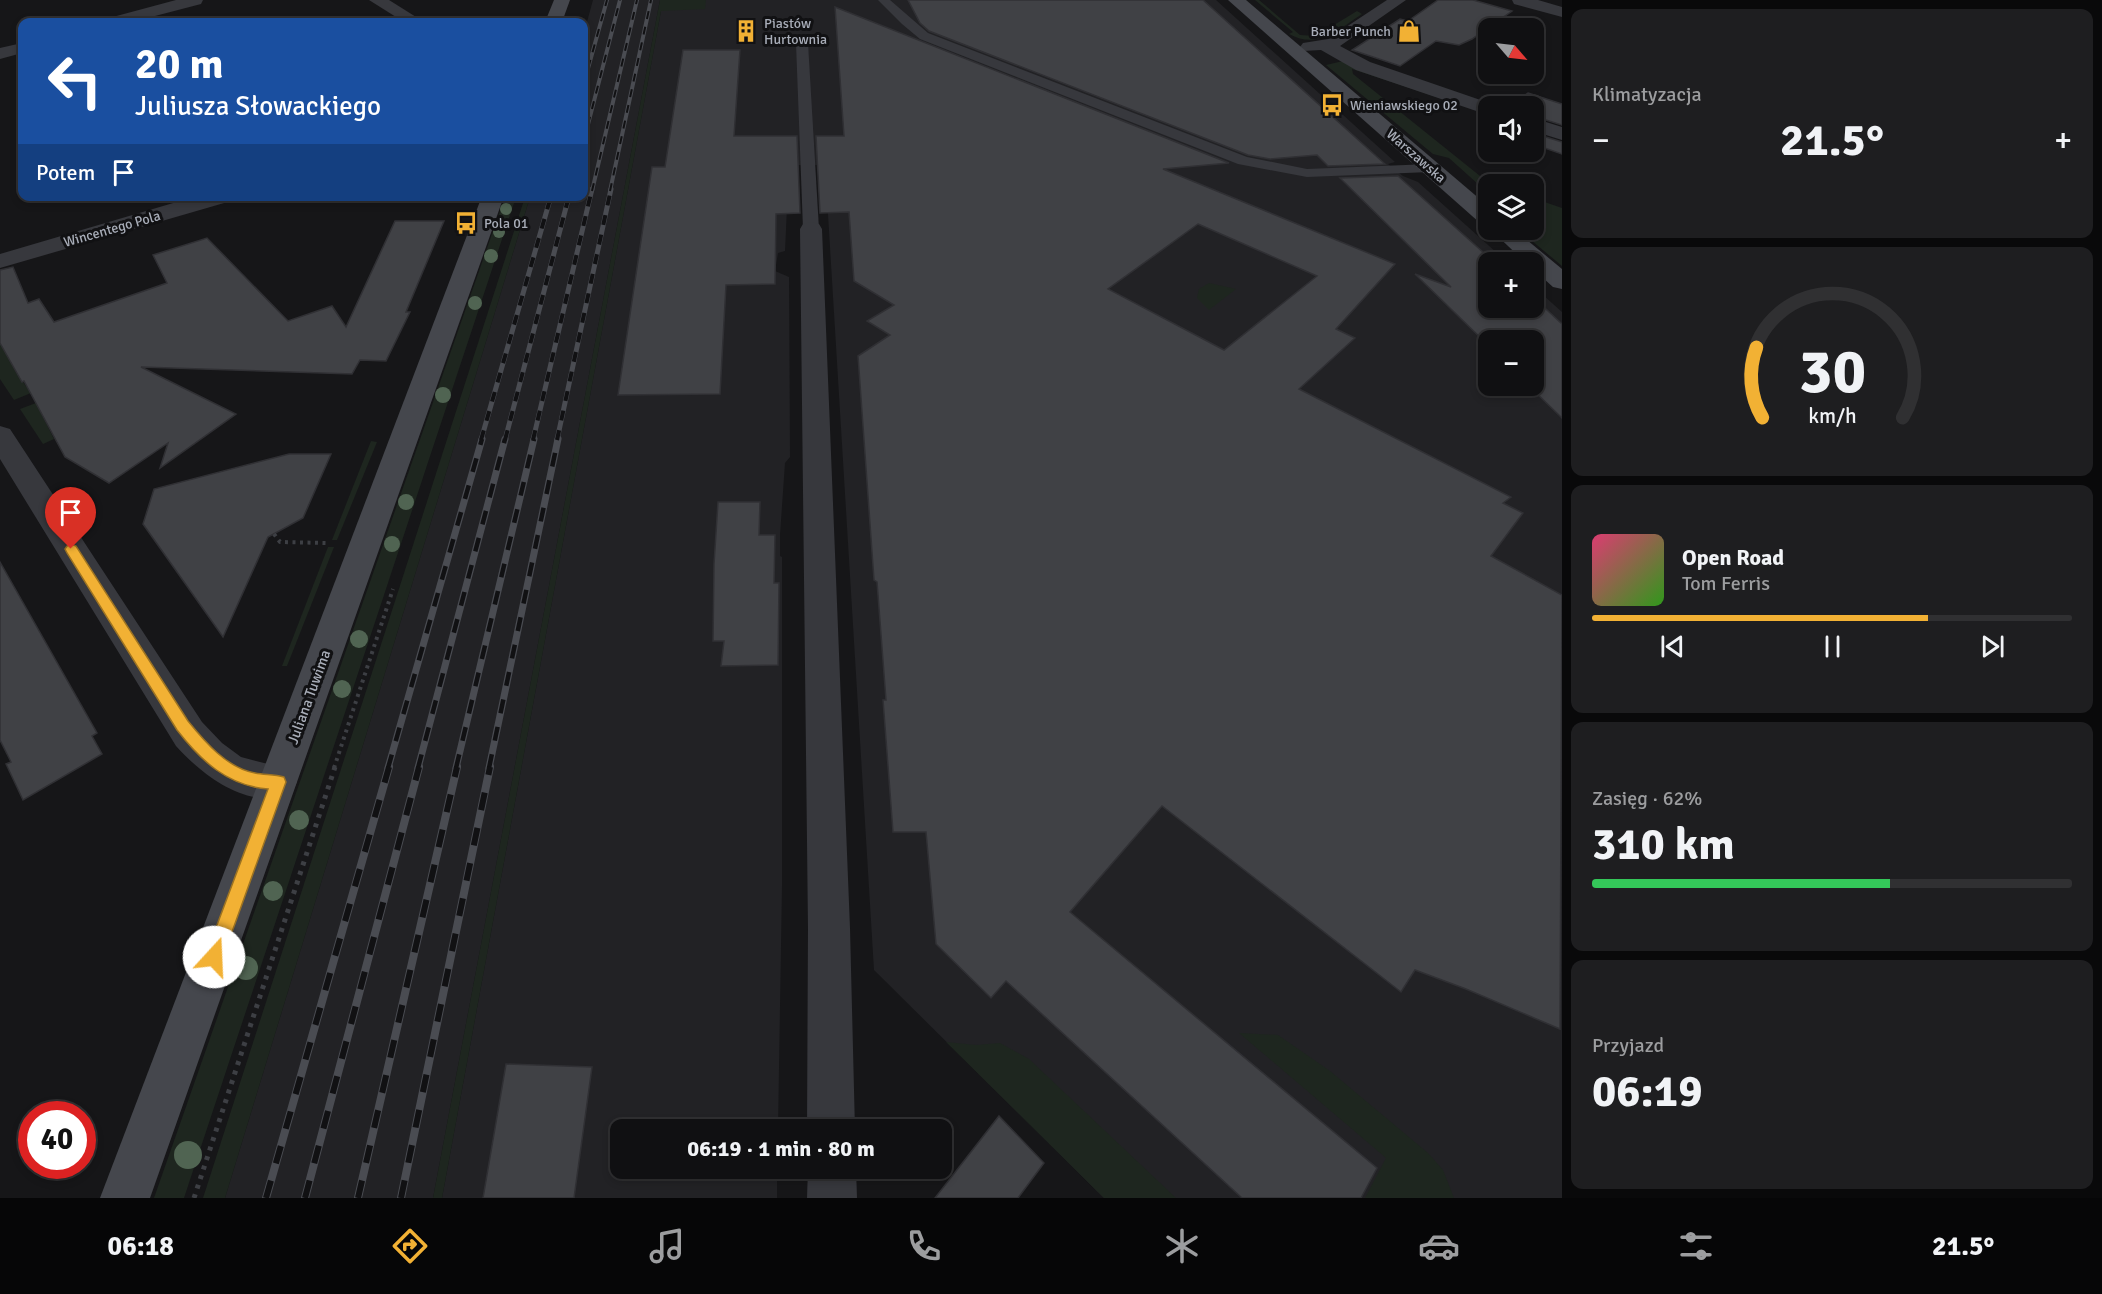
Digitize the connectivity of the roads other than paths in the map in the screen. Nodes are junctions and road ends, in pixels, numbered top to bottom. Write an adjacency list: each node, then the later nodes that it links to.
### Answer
1 (195, 0): 9 (street)
2 (377, 0): 10 (street)
3 (562, 0): 11 (street)
4 (884, 0): 20 (lane)
5 (1236, 0): 14 (street, Warszawska)
6 (1398, 0): 13 (street)
7 (1520, 0): 8 (street)
8 (1562, 12)
9 (130, 18)
10 (409, 18)
11 (555, 18)
12 (802, 43): 24 (lane)
13 (1326, 45): 14 (street); 17 (street)
14 (1291, 48): 20 (street, Warszawska)
15 (18, 49): 16 (street)
16 (0, 54)
17 (1478, 106)
18 (1544, 128): 19 (street)
19 (1562, 134)
20 (1430, 168): 23 (street, Warszawska)
21 (207, 201): 26 (street, Wincentego Pola)
22 (491, 201): 29 (street, Juliana Tuwima)
23 (1478, 209)
24 (811, 229): 30 (street)
25 (1514, 240): 27 (street)
26 (0, 261)
27 (1562, 282)
28 (0, 436): 29 (street)
29 (278, 782): 32 (street, Juliana Tuwima)
30 (831, 1119)
31 (832, 1179): 33 (street)
32 (125, 1198)
33 (832, 1198)

